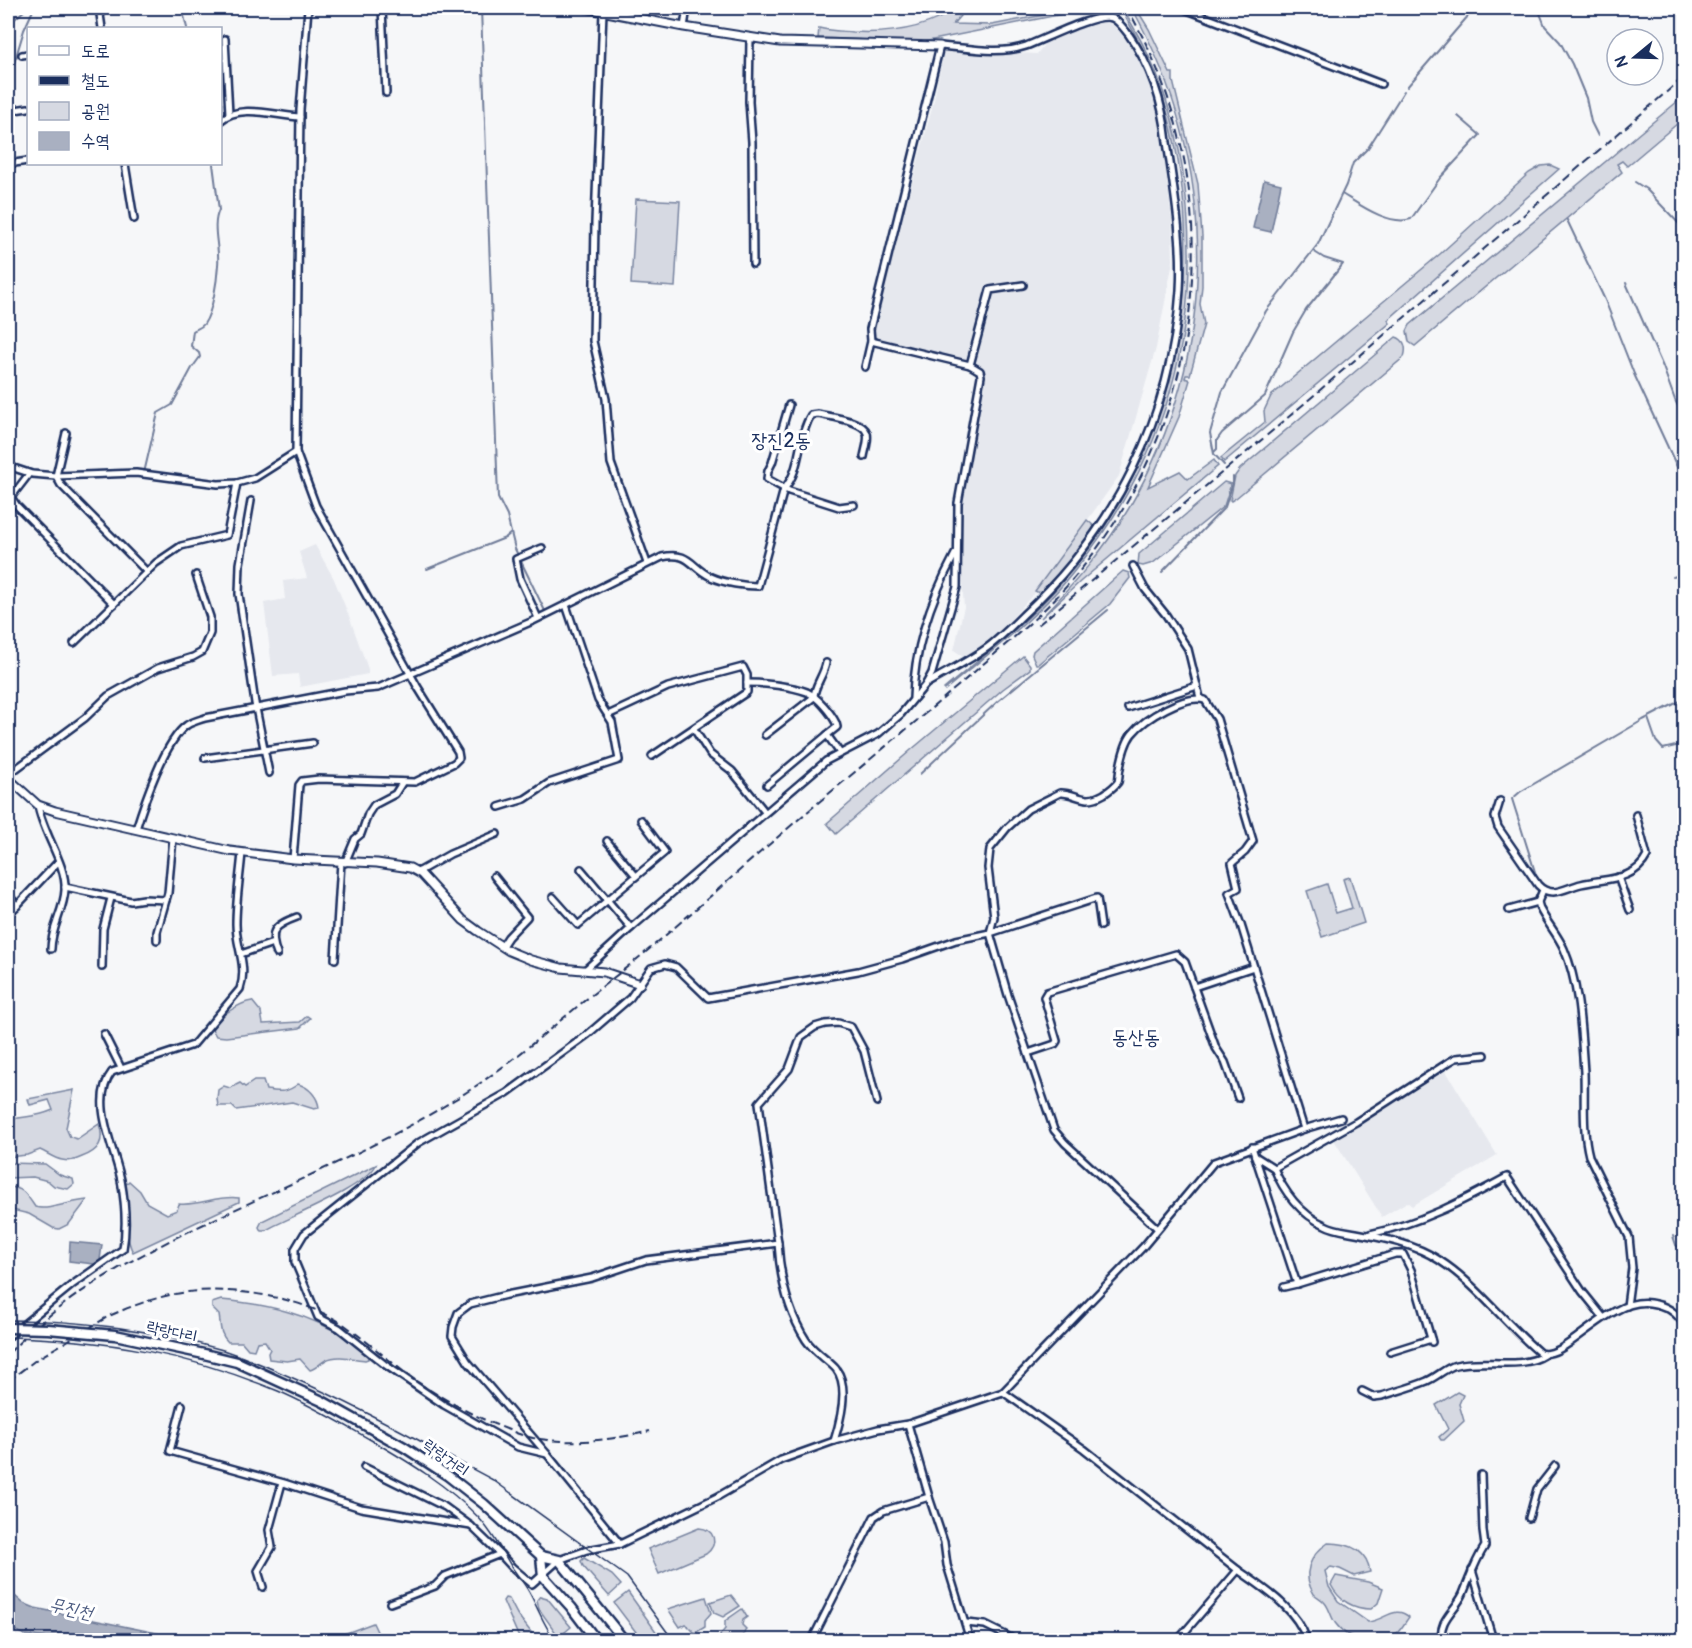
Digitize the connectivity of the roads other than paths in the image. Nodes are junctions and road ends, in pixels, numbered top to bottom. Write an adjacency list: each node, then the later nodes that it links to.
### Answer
1 (99, 8): 8 (street)
2 (308, 8): 18 (street)
3 (382, 8): 14 (street)
4 (586, 8): 7 (street)
5 (687, 8): 9 (street)
6 (1182, 8): 13 (street)
7 (603, 11): 9 (street); 44 (street)
8 (102, 27)
9 (684, 27): 10 (street)
10 (750, 38): 12 (street); 24 (street)
11 (225, 39): 17 (street)
12 (940, 46): 26 (street); 55 (street)
13 (1381, 84)
14 (386, 93)
15 (27, 108): 16 (street)
16 (8, 111)
17 (230, 114): 18 (street); 19 (street)
18 (300, 117): 31 (street)
19 (222, 120)
20 (27, 161): 21 (street)
21 (8, 164)
22 (125, 165): 23 (street)
23 (134, 219)
24 (753, 264)
25 (1023, 285): 27 (street)
26 (871, 341): 27 (street); 28 (street)
27 (970, 365): 43 (street)
28 (865, 367)
29 (789, 405): 38 (street)
30 (66, 433): 35 (street)
31 (296, 453): 36 (street); 53 (street)
32 (864, 457): 38 (street)
33 (8, 466): 34 (street)
34 (29, 474): 35 (street); 39 (street)
35 (56, 476): 36 (street); 46 (street)
36 (237, 483): 46 (street)
37 (8, 488): 39 (street)
38 (784, 489): 41 (street); 44 (street)
39 (12, 496): 48 (street)
40 (251, 501): 60 (street)
41 (854, 505)
42 (542, 548): 50 (street)
43 (957, 551): 55 (street); 59 (street)
44 (647, 563): 49 (street)
45 (1133, 566): 56 (street)
46 (147, 572): 48 (street)
47 (196, 575): 72 (street)
48 (114, 604): 51 (street)
49 (566, 605): 50 (street); 62 (street)
50 (538, 618): 53 (street)
51 (74, 644)
52 (826, 663): 57 (street)
53 (411, 674): 60 (street); 73 (street)
54 (747, 683): 57 (street); 62 (street); 63 (street)
55 (926, 684): 59 (street)
56 (1197, 686): 58 (street); 61 (street)
57 (814, 697): 64 (street); 65 (street)
58 (1200, 698): 109 (street); 118 (street)
59 (913, 700): 68 (street)
60 (257, 708): 67 (street); 81 (street)
61 (1128, 708)
62 (608, 715): 77 (street)
63 (694, 729): 69 (street); 78 (street)
64 (765, 735)
65 (826, 735): 68 (street); 74 (street)
66 (313, 743): 67 (street)
67 (266, 749): 70 (street); 71 (street)
68 (840, 753): 78 (street)
69 (652, 756)
70 (205, 758)
71 (269, 773)
72 (8, 779): 76 (street)
73 (402, 783): 86 (street); 88 (street)
74 (767, 785)
75 (1500, 801): 95 (street)
76 (38, 805): 81 (street); 87 (street)
77 (499, 807)
78 (765, 812): 108 (street)
79 (1636, 815): 93 (street)
80 (641, 820): 92 (street)
81 (136, 829): 83 (street)
82 (497, 834): 90 (street)
83 (173, 838): 85 (street); 99 (street)
84 (608, 841): 92 (street)
85 (242, 853): 86 (street); 114 (street)
86 (293, 859): 88 (street)
87 (58, 862): 94 (street); 102 (street)
88 (343, 862): 90 (street); 116 (street)
89 (581, 868): 100 (street)
90 (418, 872): 112 (street)
91 (494, 876): 112 (street)
92 (636, 876): 100 (street)
93 (1618, 877): 95 (street); 104 (street)
94 (65, 886): 98 (street); 113 (street)
95 (1543, 890): 101 (street)
96 (8, 894): 102 (street)
97 (553, 897): 100 (street)
98 (111, 898): 99 (street); 117 (street)
99 (166, 900): 110 (street)
100 (608, 900): 108 (street)
101 (1538, 902): 103 (street); 138 (street)
102 (16, 906): 105 (street)
103 (1509, 910)
104 (1630, 910)
105 (8, 915)
106 (297, 917): 111 (street)
107 (1101, 926): 109 (street)
108 (631, 928): 119 (street)
109 (990, 933): 120 (street); 123 (street)
110 (157, 940)
111 (273, 943): 114 (street); 115 (street)
112 (502, 946): 119 (street)
113 (51, 949)
114 (241, 954): 125 (street)
115 (277, 954)
116 (335, 959)
117 (102, 967)
118 (1254, 967): 121 (street); 129 (street)
119 (586, 969): 120 (street)
120 (640, 984): 151 (street)
121 (1194, 987): 123 (street); 126 (street)
122 (104, 1034): 125 (street)
123 (1028, 1053): 133 (street)
124 (1485, 1055): 132 (street)
125 (121, 1068): 142 (street)
126 (1238, 1098)
127 (877, 1102): 135 (street)
128 (1341, 1118): 129 (street)
129 (1304, 1129): 130 (street)
130 (1252, 1147): 131 (street); 133 (street)
131 (1255, 1156): 132 (street); 136 (street)
132 (1274, 1168): 134 (street)
133 (1158, 1229): 146 (street)
134 (1366, 1235): 139 (street); 144 (street)
135 (778, 1244): 150 (street); 151 (street)
136 (1297, 1284): 137 (street); 143 (street)
137 (1284, 1287)
138 (1627, 1306): 139 (street); 140 (street)
139 (1603, 1317): 144 (street)
140 (1684, 1325)
141 (8, 1328): 147 (main road, 락랑다리, bridge)
142 (8, 1337)
143 (1390, 1352)
144 (1544, 1355): 145 (street)
145 (1362, 1391)
146 (1004, 1392): 149 (street); 164 (street)
147 (322, 1401): 161 (main road, 락랑거리)
148 (182, 1405): 155 (street)
149 (908, 1424): 150 (street); 156 (street)
150 (834, 1441): 159 (street)
151 (547, 1454): 159 (street)
152 (1556, 1466): 157 (street)
153 (364, 1467): 158 (street)
154 (1481, 1475): 163 (street)
155 (282, 1483): 158 (street); 166 (street)
156 (929, 1497): 168 (street); 171 (street)
157 (1529, 1518)
158 (471, 1526): 160 (street)
159 (620, 1544): 162 (street)
160 (500, 1554): 165 (street); 167 (street)
161 (541, 1557): 162 (main road); 165 (main road)
162 (559, 1560): 165 (street); 170 (main road)
163 (1472, 1569): 176 (street); 177 (street)
164 (1238, 1570): 174 (street); 175 (street)
165 (543, 1576): 169 (main road)
166 (263, 1587)
167 (390, 1603)
168 (966, 1623): 172 (street); 173 (street)
169 (596, 1641)
170 (624, 1641)
171 (812, 1641)
172 (970, 1641)
173 (1015, 1641)
174 (1178, 1641)
175 (1307, 1641)
176 (1442, 1641)
177 (1493, 1641)

